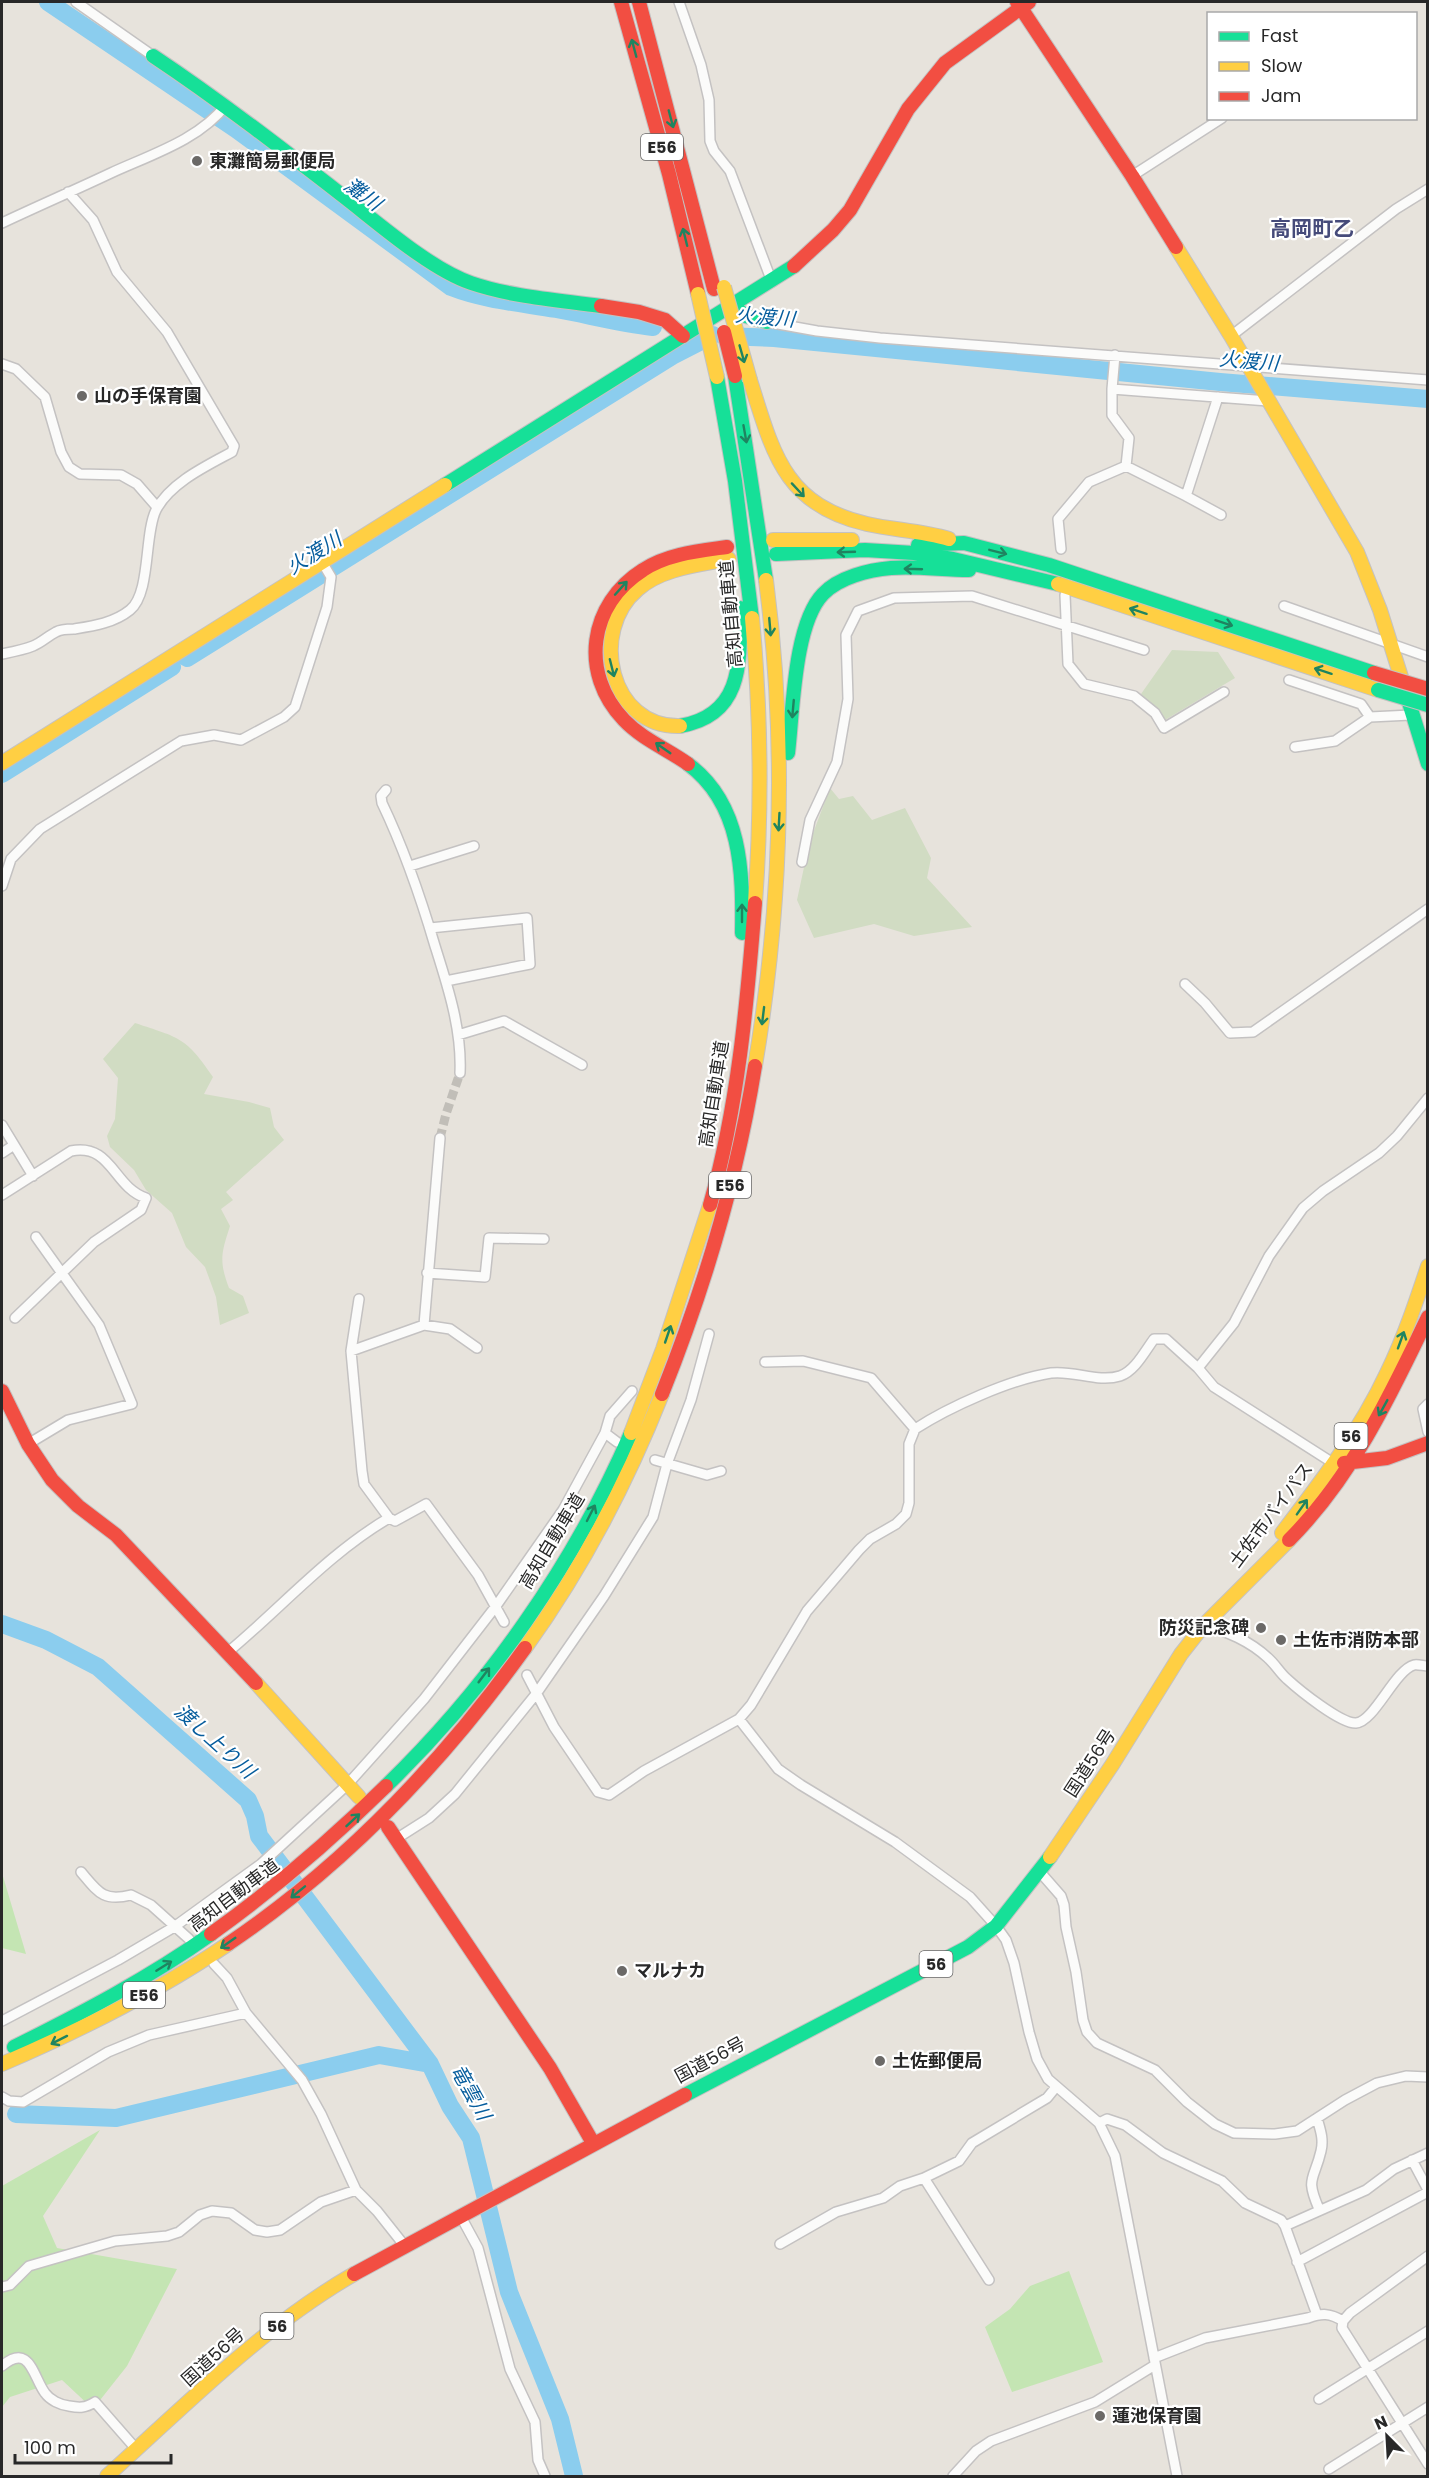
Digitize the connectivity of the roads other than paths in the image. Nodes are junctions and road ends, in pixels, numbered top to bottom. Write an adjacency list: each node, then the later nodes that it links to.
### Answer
1 (76, 2): 6 (street)
2 (621, 2): 30 (main road, 高知自動車道 / E56, one-way to 2, bridge)
3 (639, 2): 14 (main road, E56, one-way to 14)
4 (679, 2): 13 (street)
5 (1022, 3): 9 (main road); 13 (main road)
6 (153, 56): 7 (main road)
7 (225, 106): 11 (street); 17 (main road)
8 (1219, 120): 9 (street)
9 (1132, 176): 18 (main road)
10 (1428, 189): 18 (street)
11 (68, 192): 12 (street); 28 (street)
12 (2, 223)
13 (772, 282): 15 (main road)
14 (719, 288): 31 (main road, one-way to 31, bridge); 52 (main road, 高知自動車道 / E56, one-way to 52, bridge)
15 (733, 306): 16 (main road); 17 (main road)
16 (767, 322): 19 (street)
17 (683, 336): 33 (main road)
18 (1230, 336): 21 (main road)
19 (1114, 358): 21 (street); 23 (street)
20 (2, 364): 28 (street)
21 (1248, 367): 22 (street); 25 (main road)
22 (1428, 380)
23 (1112, 386): 24 (street); 26 (street)
24 (1218, 397): 25 (street); 27 (street)
25 (1266, 397): 38 (main road)
26 (1126, 466): 27 (street); 32 (street)
27 (1186, 496): 29 (street)
28 (157, 507): 40 (street)
29 (1221, 515)
30 (741, 531): 67 (main road, 高知自動車道 / E56); 67 (main road, one-way to 30)
31 (964, 543): 34 (main road, one-way to 31); 43 (main road, one-way to 43, bridge)
32 (1061, 549)
33 (322, 562): 49 (main road); 56 (street)
34 (992, 570): 45 (main road, one-way to 34, bridge); 52 (main road, one-way to 52)
35 (1065, 595): 37 (street)
36 (1284, 606): 38 (street)
37 (1066, 627): 39 (street); 44 (street); 54 (street)
38 (1390, 643): 41 (street); 47 (main road)
39 (1144, 650)
40 (2, 654)
41 (1428, 657)
42 (1289, 680): 46 (street)
43 (1428, 689)
44 (1224, 692)
45 (1428, 705)
46 (1370, 717): 47 (street); 48 (street)
47 (1418, 723): 50 (main road)
48 (1295, 747)
49 (3, 757)
50 (1428, 764)
51 (386, 790): 55 (street)
52 (780, 800): 122 (main road, 高知自動車道 / E56, one-way to 122)
53 (474, 846): 55 (street)
54 (802, 862)
55 (411, 866): 58 (street)
56 (2, 886)
57 (1428, 909): 60 (street)
58 (430, 928): 59 (street); 59 (street)
59 (446, 981): 61 (street)
60 (1185, 984)
61 (458, 1035): 62 (street); 63 (street)
62 (582, 1065)
63 (460, 1072)
64 (1428, 1098): 85 (street)
65 (2, 1125): 68 (street)
66 (440, 1138): 75 (street)
67 (728, 1139): 121 (main road, 高知自動車道 / E56, one-way to 67)
68 (14, 1145): 69 (street); 70 (street)
69 (2, 1153)
70 (33, 1176): 71 (street); 76 (street)
71 (2, 1195)
72 (36, 1237): 76 (street)
73 (544, 1239): 75 (street)
74 (1427, 1266): 96 (main road, 土佐市バイパス / 56, one-way to 74)
75 (427, 1273): 80 (street)
76 (61, 1274): 79 (street); 94 (street)
77 (359, 1299): 83 (street)
78 (1428, 1317): 97 (main road, 土佐市バイパス / 56, one-way to 97)
79 (15, 1318)
80 (424, 1325): 82 (street); 83 (street)
81 (709, 1334): 98 (street)
82 (477, 1348)
83 (351, 1352): 100 (street)
84 (765, 1362): 89 (street)
85 (1198, 1368): 89 (street); 96 (street)
86 (2, 1391): 94 (main road)
87 (632, 1391): 91 (street)
88 (1428, 1404): 90 (street)
89 (915, 1429): 109 (street)
90 (1428, 1432)
91 (605, 1433): 92 (street); 102 (street)
92 (617, 1443)
93 (1428, 1443): 97 (main road)
94 (28, 1444): 105 (main road)
95 (654, 1460): 98 (street)
96 (1333, 1463): 97 (main road); 101 (main road, 土佐市バイパス / 56, one-way to 96)
97 (1351, 1463): 101 (main road, 土佐市バイパス / 56)
98 (667, 1464): 99 (street); 108 (street)
99 (721, 1471)
100 (389, 1518): 102 (street); 105 (street)
101 (1240, 1586): 104 (main road, 国道56号 / 56)
102 (496, 1606): 103 (street); 110 (street)
103 (504, 1622)
104 (1203, 1626): 106 (street); 114 (main road, 国道56号 / 56)
105 (228, 1652): 110 (main road)
106 (1428, 1666)
107 (527, 1675): 108 (street)
108 (536, 1694): 109 (street); 112 (street)
109 (739, 1719): 115 (street)
110 (347, 1785): 111 (main road); 116 (street)
111 (359, 1797)
112 (392, 1833): 128 (main road)
113 (81, 1872): 116 (street)
114 (1040, 1872): 115 (main road, 国道56号 / 56); 126 (street)
115 (996, 1926): 124 (street); 128 (main road, 国道56号 / 56)
116 (174, 1927): 117 (street); 120 (street)
117 (189, 1939)
118 (214, 1964): 119 (street)
119 (246, 2013): 125 (street); 132 (street)
120 (2, 2021)
121 (2, 2053)
122 (2, 2064)
123 (1428, 2077): 126 (street)
124 (1056, 2087): 127 (street); 131 (street)
125 (2, 2097)
126 (1317, 2118): 134 (street)
127 (1099, 2123): 136 (street); 146 (street)
128 (593, 2143): 135 (main road, 国道56号 / 56)
129 (1428, 2153): 130 (street)
130 (1412, 2160): 133 (street); 134 (street)
131 (924, 2178): 137 (street); 141 (street)
132 (356, 2190): 138 (street); 142 (street)
133 (1428, 2191): 140 (street)
134 (1319, 2209): 136 (street)
135 (466, 2212): 138 (main road, 国道56号 / 56); 156 (street)
136 (1285, 2226): 140 (street)
137 (780, 2244)
138 (404, 2245): 152 (main road, 国道56号 / 56)
139 (1428, 2256): 144 (street)
140 (1297, 2262): 143 (street)
141 (988, 2280)
142 (2, 2287)
143 (1317, 2315): 144 (street); 146 (street)
144 (1342, 2321): 148 (street)
145 (1428, 2331): 148 (street)
146 (1154, 2361): 157 (street); 158 (street)
147 (2, 2366): 152 (street)
148 (1368, 2370): 149 (street); 151 (street)
149 (1319, 2399)
150 (1428, 2406): 151 (street)
151 (1401, 2423): 153 (street); 154 (street)
152 (136, 2450): 155 (main road, 国道56号 / 56)
153 (1428, 2464)
154 (1329, 2469)
155 (106, 2476)
156 (545, 2476)
157 (953, 2476)
158 (1177, 2476)

